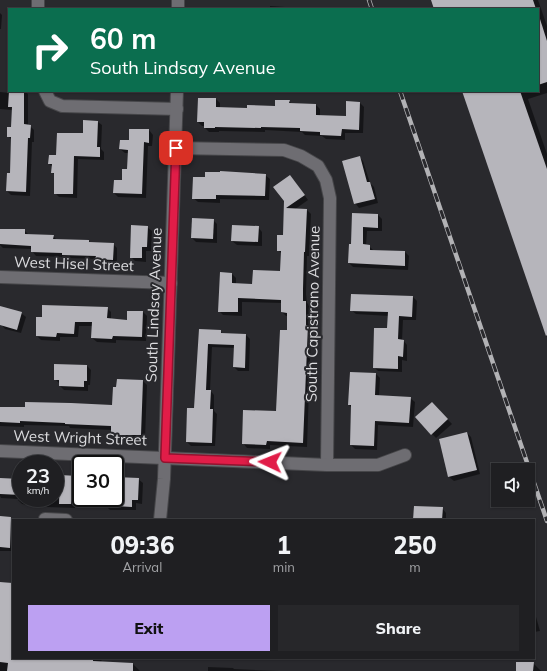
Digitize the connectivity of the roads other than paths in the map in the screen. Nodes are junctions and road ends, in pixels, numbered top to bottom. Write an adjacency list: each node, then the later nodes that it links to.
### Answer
1 (177, 92): 3 (street, South Lindsay Avenue)
2 (48, 96): 3 (street)
3 (177, 109): 4 (street, South Lindsay Avenue)
4 (176, 148): 6 (street, South Lindsay Avenue); 10 (street, South Capistrano Avenue)
5 (0, 277): 6 (street, West Hisel Street)
6 (171, 283): 9 (street, South Lindsay Avenue)
7 (0, 451): 9 (street, West Wright Street)
8 (405, 455): 10 (street, West Wright Street)
9 (165, 458): 10 (street, West Wright Street); 11 (street, South Lindsay Avenue)
10 (327, 465)
11 (160, 519)

